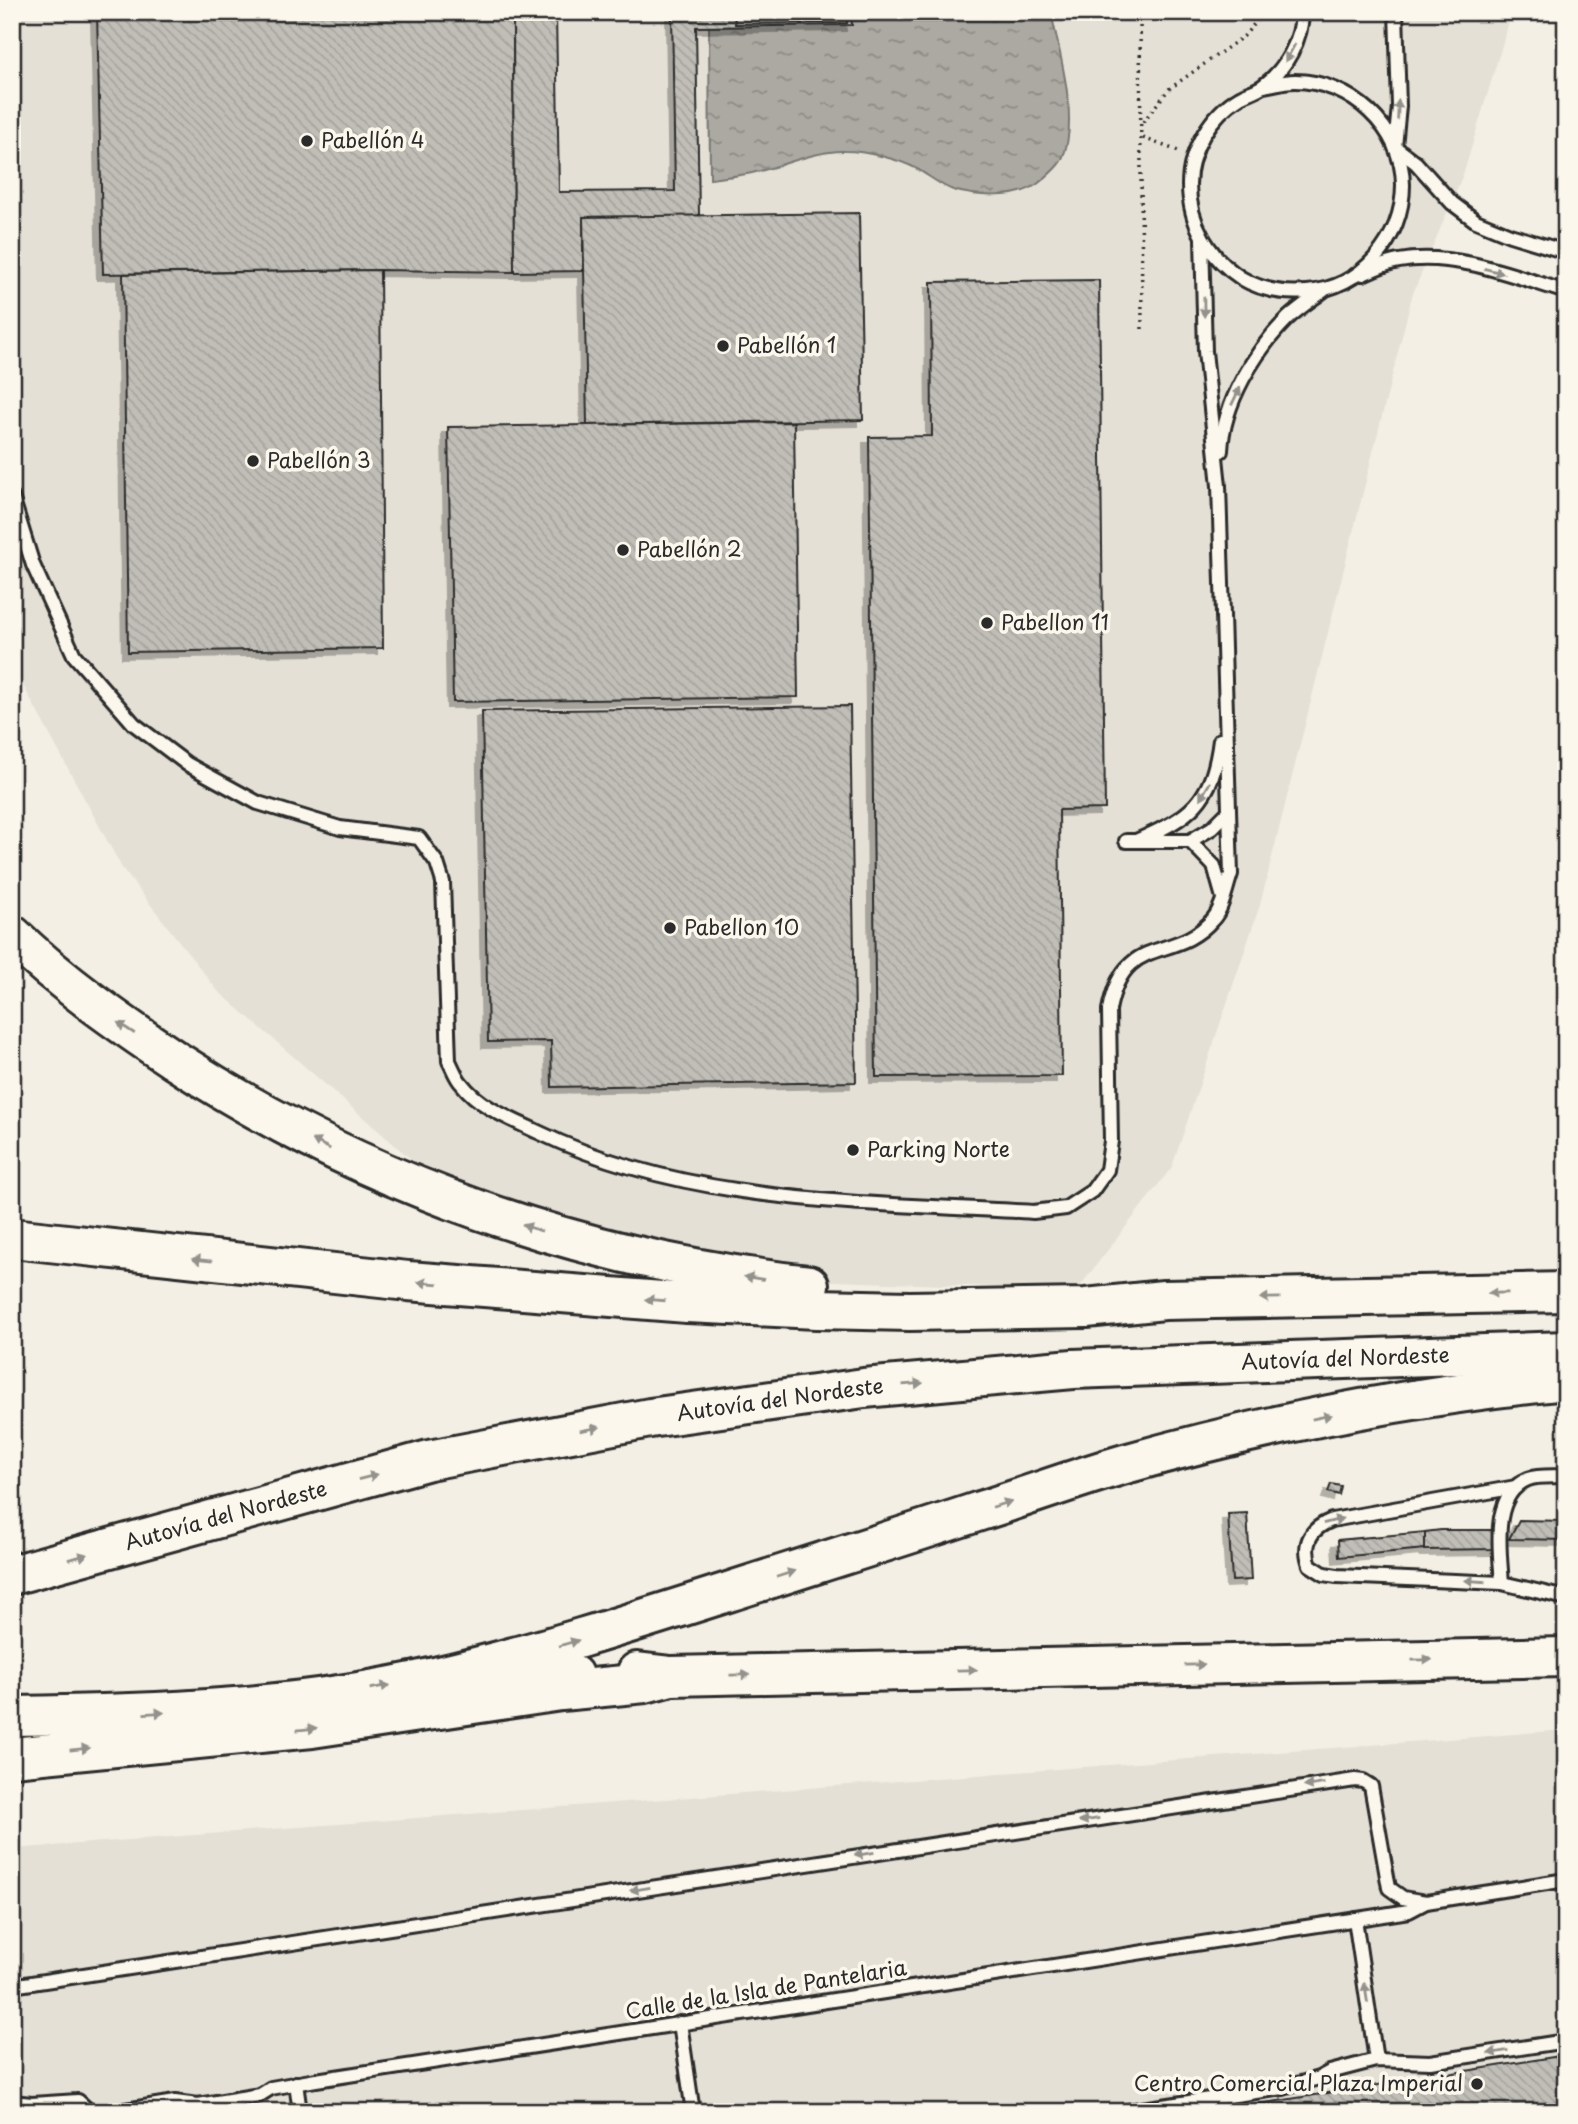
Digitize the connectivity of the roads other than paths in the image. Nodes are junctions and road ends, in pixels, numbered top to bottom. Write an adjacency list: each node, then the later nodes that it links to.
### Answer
1 (1302, 12): 3 (lane, one-way to 3)
2 (1396, 12): 4 (lane, one-way to 2)
3 (1264, 86): 4 (lane); 5 (lane)
4 (1395, 147): 6 (lane); 7 (lane)
5 (1202, 239): 8 (lane); 10 (lane, one-way to 10)
6 (1566, 252)
7 (1354, 278): 8 (lane); 9 (lane, one-way to 9)
8 (1323, 291): 10 (lane, one-way to 8)
9 (1566, 292)
10 (1219, 486): 12 (lane)
11 (12, 497): 15 (lane)
12 (1225, 701): 13 (lane); 14 (lane, one-way to 14)
13 (1229, 811): 14 (lane); 15 (lane)
14 (1189, 841): 15 (lane)
15 (1223, 899)
16 (12, 936): 19 (main road, one-way to 16)
17 (12, 1238): 19 (main road, one-way to 17)
18 (1566, 1292): 19 (main road, one-way to 19)
19 (1164, 1300)
20 (1566, 1351): 24 (main road, Autovía del Nordeste, one-way to 20)
21 (1566, 1380): 29 (main road, one-way to 21)
22 (1566, 1476): 23 (lane)
23 (1516, 1487): 25 (lane); 25 (lane, one-way to 23)
24 (12, 1575)
25 (1502, 1583): 26 (lane)
26 (1566, 1598)
27 (1566, 1657): 28 (main road, one-way to 27)
28 (671, 1676): 29 (main road); 31 (main road, one-way to 28)
29 (432, 1678): 30 (main road, one-way to 29)
30 (12, 1716)
31 (12, 1757)
32 (1566, 1880): 33 (lane, Calle de la Isla de Pantelaria)
33 (1426, 1902): 34 (lane, Calle de la Isla de Pantelaria); 35 (lane, one-way to 35)
34 (1354, 1919): 36 (lane, Calle de la Isla de Pantelaria); 38 (lane, one-way to 34)
35 (12, 1986)
36 (680, 2023): 39 (lane, Calle de la Isla de Pantelaria); 44 (lane)
37 (1566, 2041): 38 (lane, one-way to 38)
38 (1376, 2060): 45 (lane)
39 (296, 2083): 42 (lane, Calle de la Isla de Pantelaria); 43 (lane)
40 (12, 2102): 41 (lane)
41 (90, 2112)
42 (113, 2112)
43 (300, 2112)
44 (693, 2112)
45 (1122, 2112)

